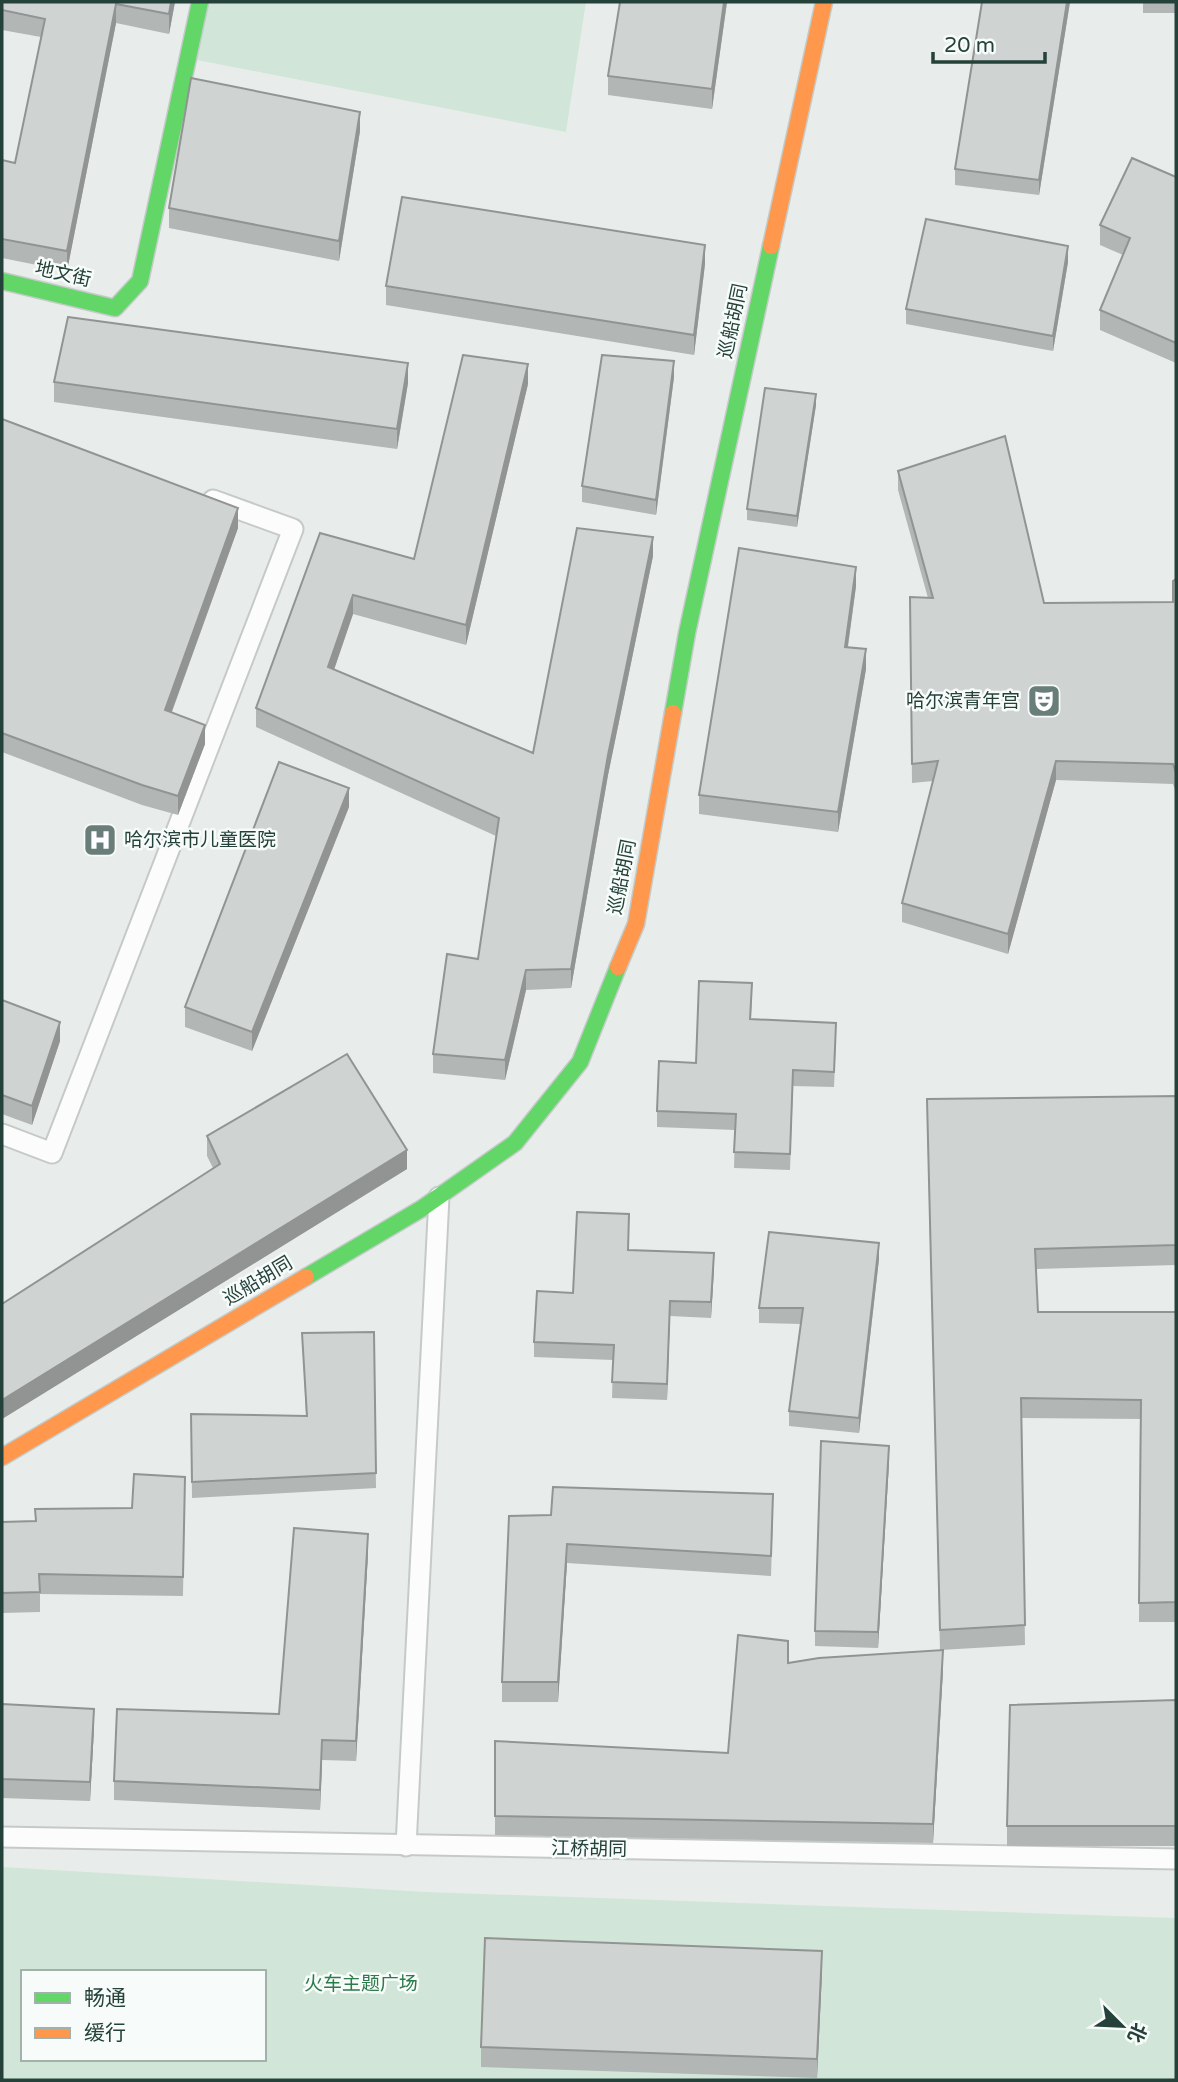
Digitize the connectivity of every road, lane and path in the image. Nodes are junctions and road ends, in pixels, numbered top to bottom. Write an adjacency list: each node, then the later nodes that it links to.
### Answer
1 (200, 2): 3 (street, 地文街)
2 (824, 2): 6 (street, 巡船胡同)
3 (2, 281)
4 (192, 492): 5 (lane)
5 (2, 1134)
6 (439, 1197): 7 (street, 巡船胡同); 9 (lane)
7 (2, 1457)
8 (2, 1837): 9 (lane, 江桥胡同)
9 (405, 1846): 10 (lane, 江桥胡同)
10 (1176, 1859)

